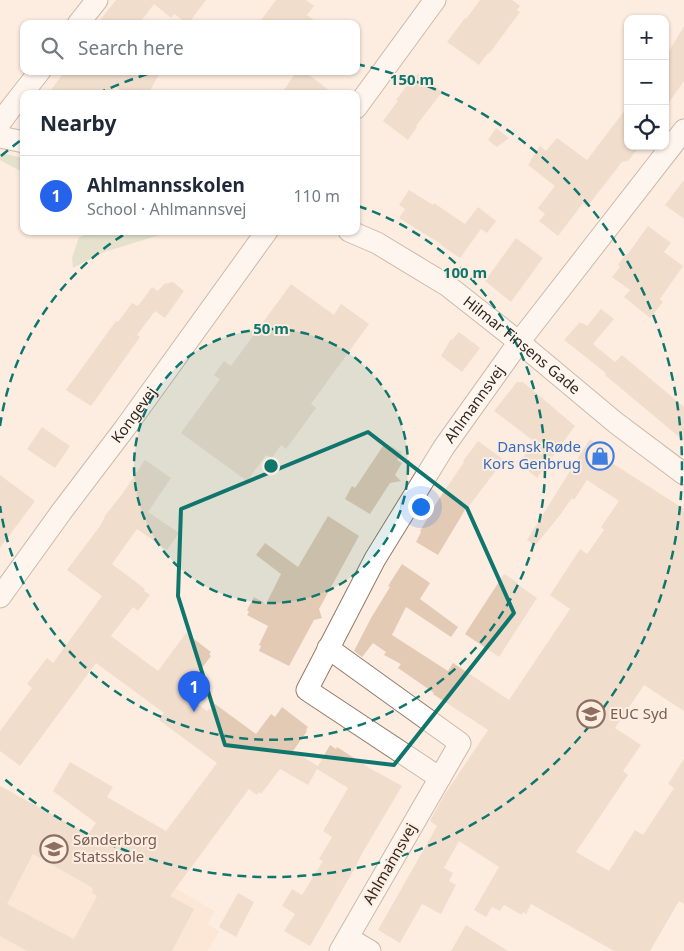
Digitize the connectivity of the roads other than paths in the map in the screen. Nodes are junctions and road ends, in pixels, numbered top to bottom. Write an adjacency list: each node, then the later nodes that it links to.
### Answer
1 (97, 0): 3 (street)
2 (435, 0): 7 (street)
3 (81, 20)
4 (37, 75): 5 (street)
5 (25, 90)
6 (20, 96): 8 (street)
7 (360, 103)
8 (0, 124)
9 (684, 130): 14 (street, Ahlmannsvej)
10 (0, 137): 11 (street)
11 (20, 141)
12 (264, 235): 16 (street, Kongevej)
13 (359, 235): 14 (street, Hilmar Finsens Gade)
14 (519, 342): 15 (street, Hilmar Finsens Gade); 17 (street, Ahlmannsvej)
15 (684, 474)
16 (0, 597)
17 (328, 648): 18 (street, Ahlmannsvej); 18 (street, Ahlmannsvej)
18 (440, 778): 19 (street, Ahlmannsvej)
19 (344, 944): 20 (street)
20 (370, 951)

